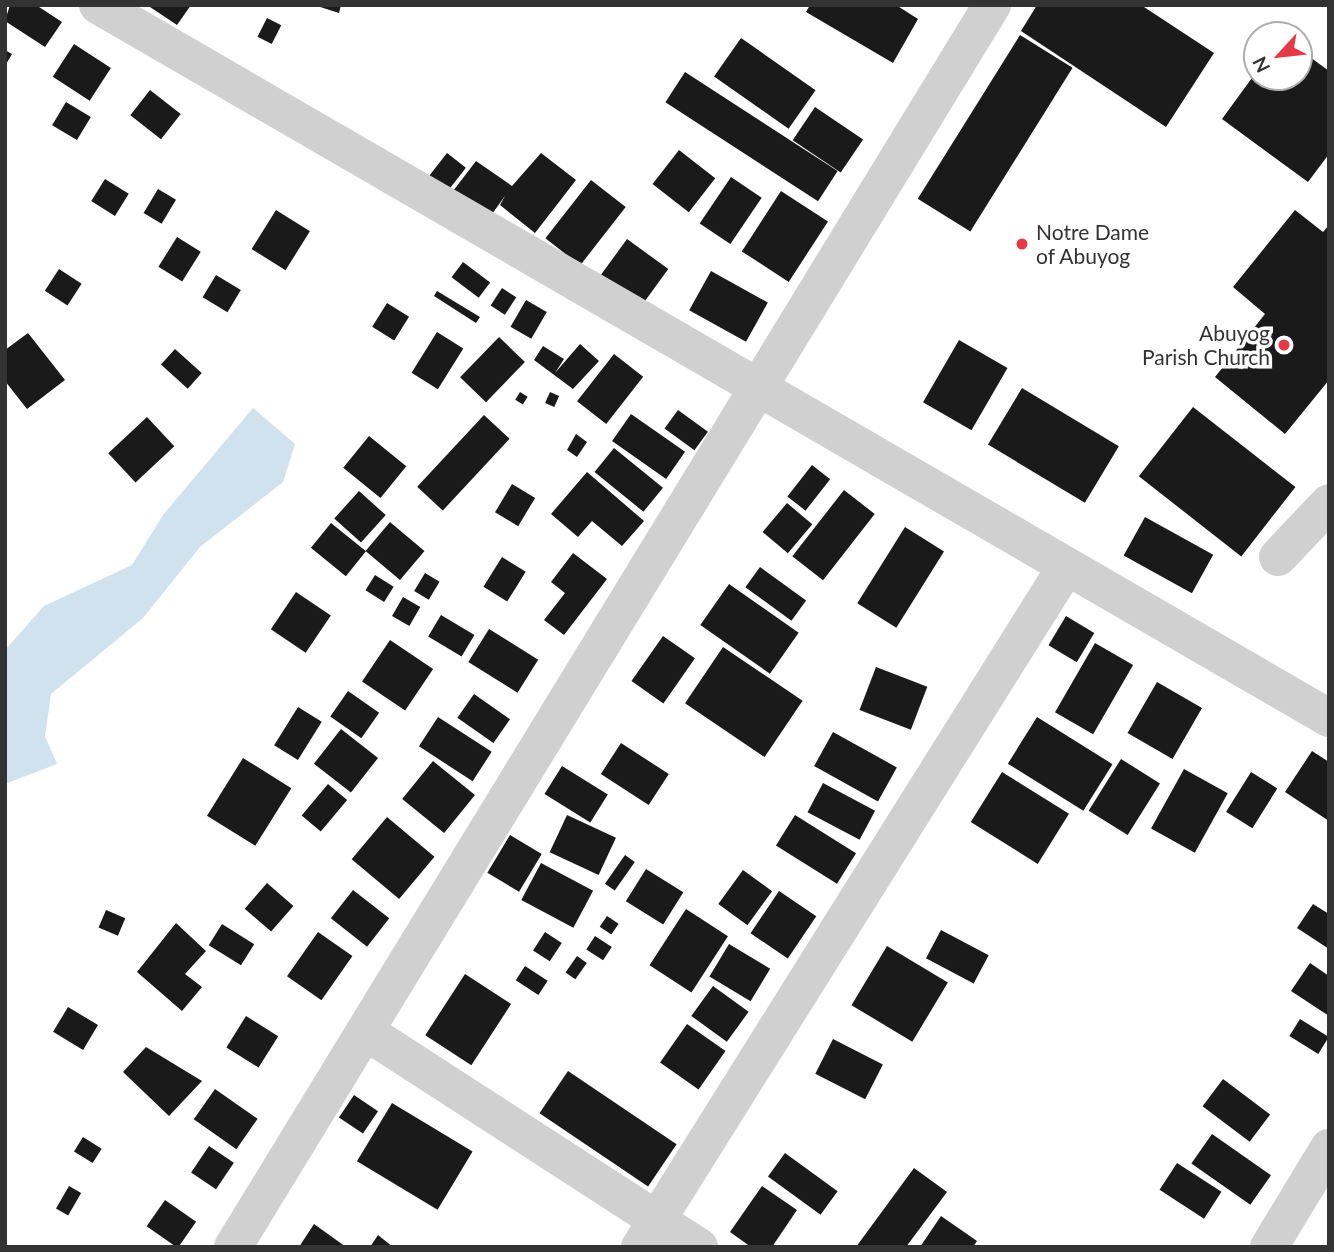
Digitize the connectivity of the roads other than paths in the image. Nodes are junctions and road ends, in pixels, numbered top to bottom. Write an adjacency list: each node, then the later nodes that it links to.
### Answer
1 (98, 5): 3 (street)
2 (992, 5): 3 (street)
3 (755, 391): 6 (street); 8 (street)
4 (1329, 503): 5 (street)
5 (1278, 556)
6 (1064, 570): 7 (street); 10 (street)
7 (1329, 718)
8 (365, 1031): 10 (street); 11 (street)
9 (1329, 1148): 13 (street)
10 (648, 1233): 12 (street)
11 (233, 1247)
12 (699, 1247)
13 (1269, 1247)

